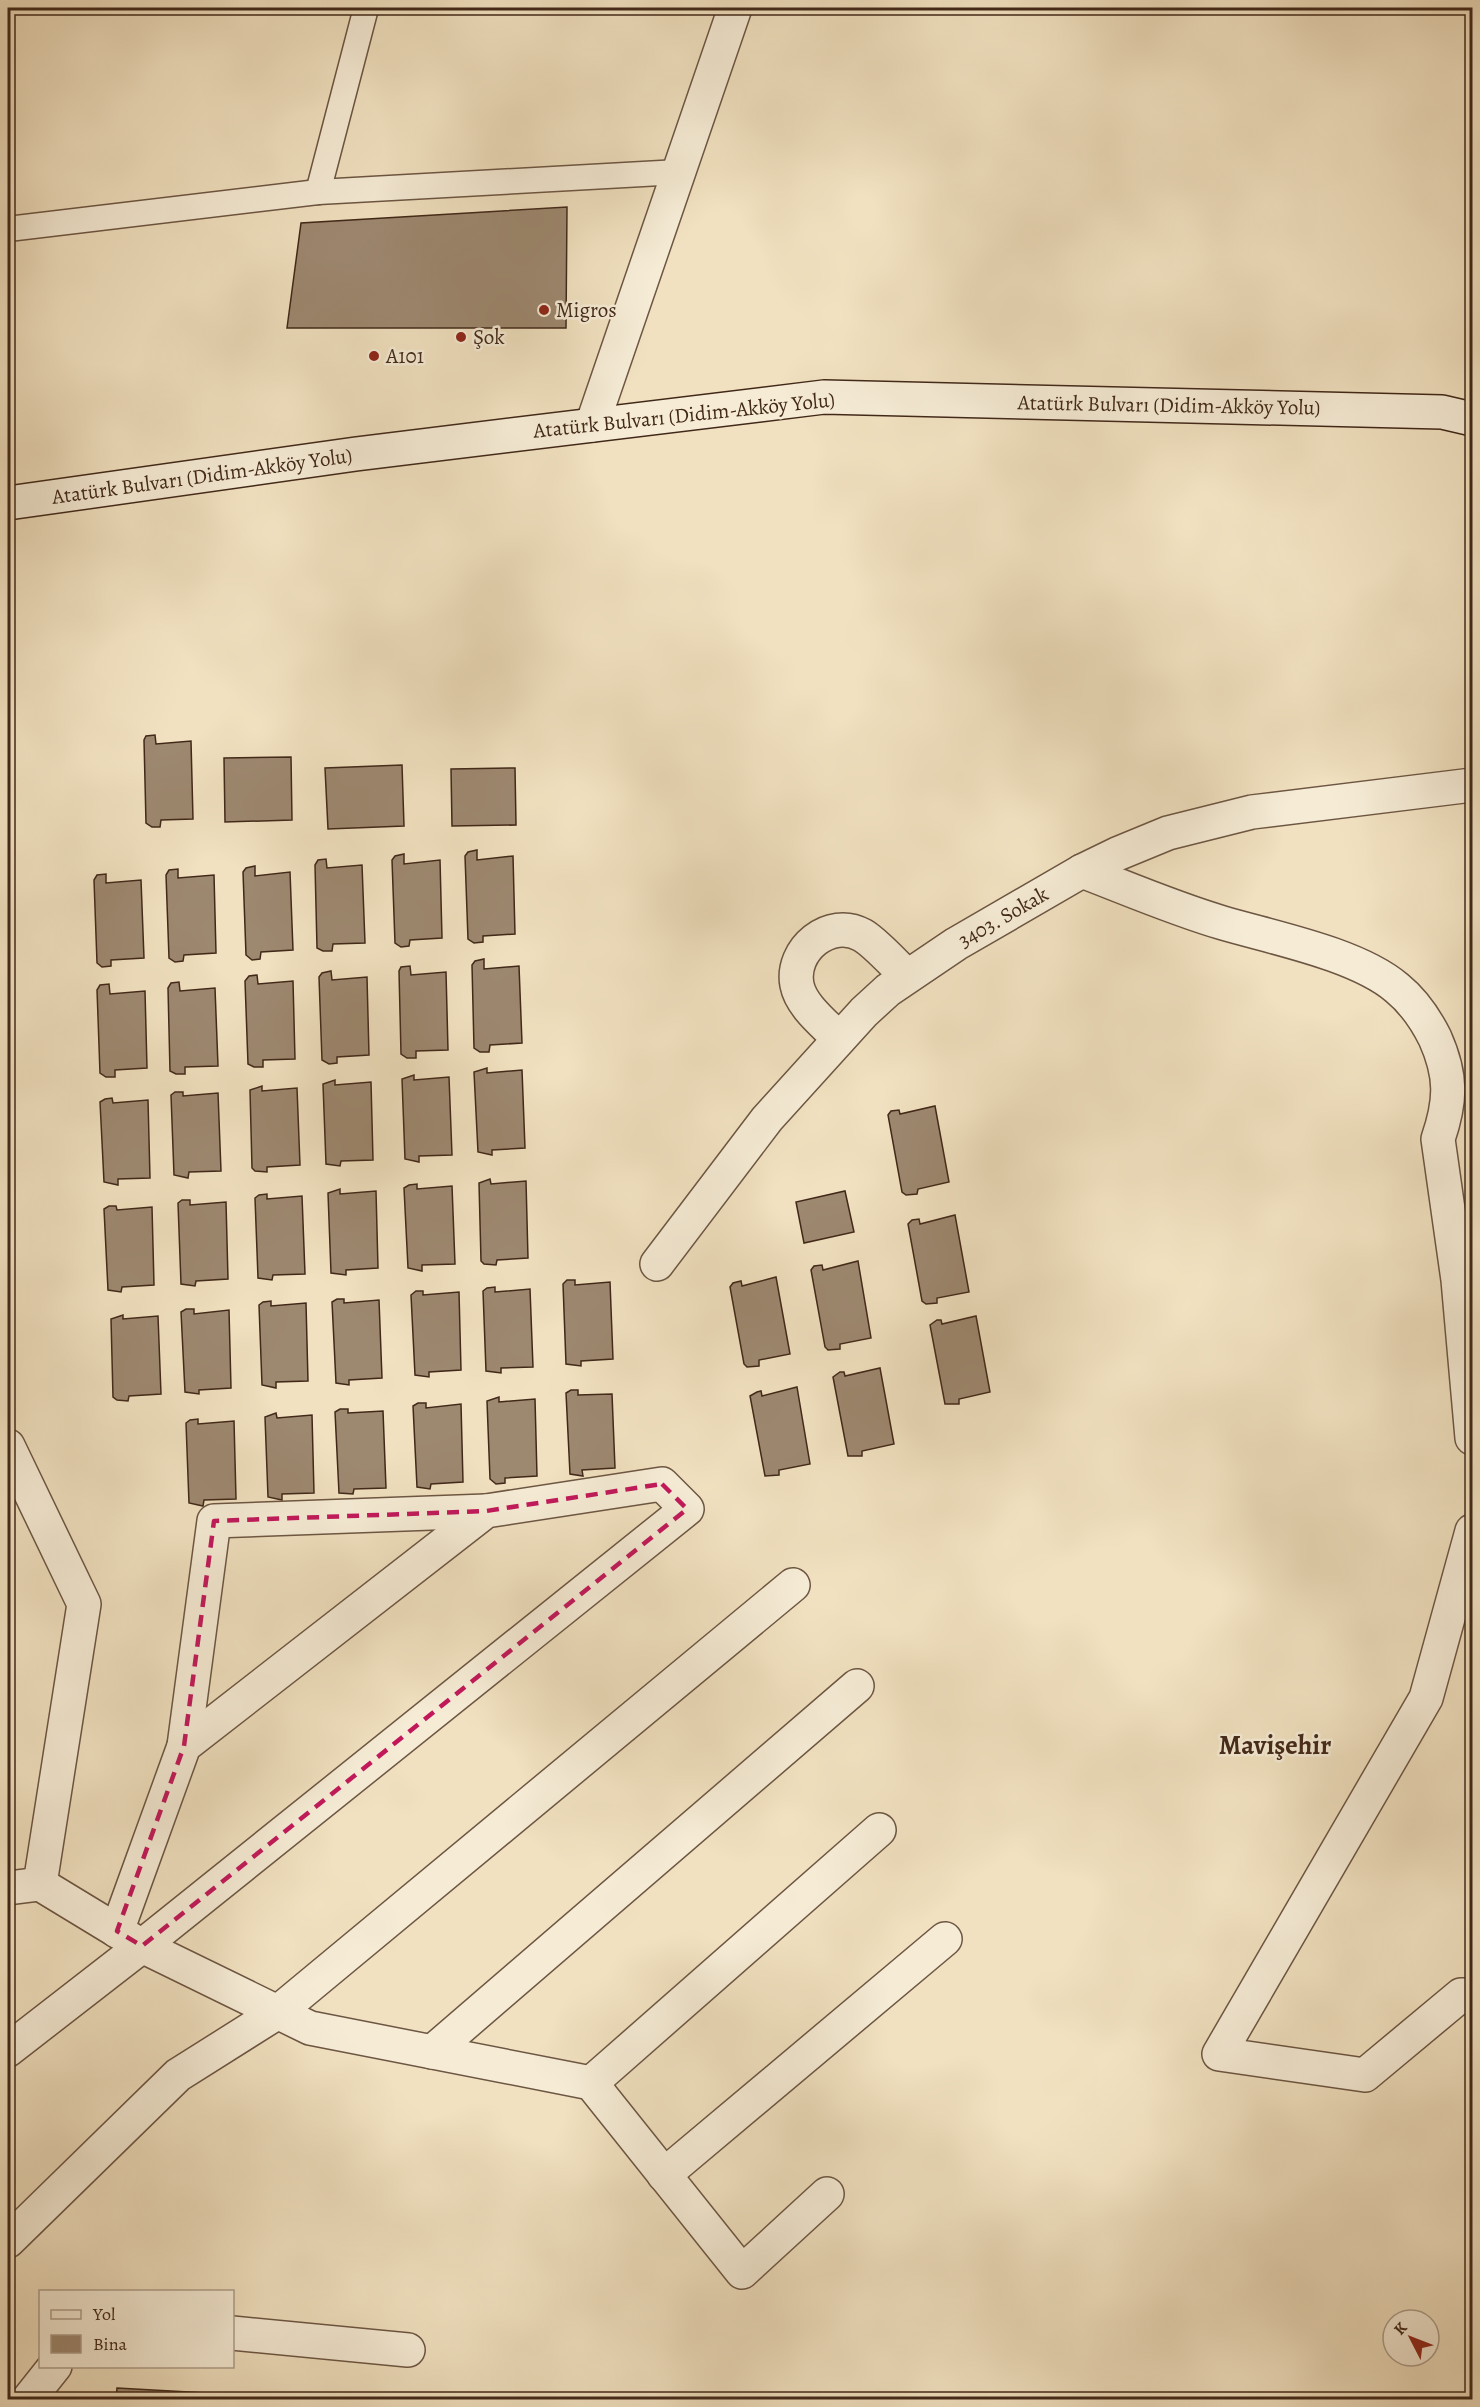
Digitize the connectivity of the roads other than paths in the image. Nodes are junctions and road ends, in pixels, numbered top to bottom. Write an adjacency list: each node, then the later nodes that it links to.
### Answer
1 (366, 8): 4 (lane)
2 (735, 8): 3 (street)
3 (679, 171): 4 (lane); 7 (street)
4 (318, 192): 5 (lane)
5 (8, 229)
6 (1473, 419): 7 (street, Atatürk Bulvarı (Didim-Akköy Yolu))
7 (592, 425): 8 (street, Atatürk Bulvarı (Didim-Akköy Yolu))
8 (8, 503)
9 (1473, 785): 10 (street, 3403. Sokak)
10 (1082, 871): 11 (street, 3403. Sokak); 14 (street)
11 (907, 976): 12 (street, 3403. Sokak); 12 (street)
12 (839, 1039): 13 (street, 3403. Sokak)
13 (657, 1263)
14 (1473, 1438)
15 (8, 1446): 22 (street)
16 (486, 1511): 20 (street); 20 (street); 24 (street)
17 (1473, 1531): 26 (street)
18 (793, 1585): 27 (street)
19 (857, 1686): 29 (street)
20 (184, 1746): 24 (street)
21 (879, 1830): 30 (street)
22 (39, 1884): 23 (street); 24 (street)
23 (8, 1888)
24 (129, 1938): 27 (street); 28 (street)
25 (945, 1939): 31 (street)
26 (1473, 1995)
27 (278, 2012): 29 (street); 33 (street)
28 (8, 2050)
29 (432, 2052): 30 (street)
30 (591, 2083): 31 (street)
31 (664, 2175): 32 (street)
32 (827, 2194)
33 (8, 2241)
34 (234, 2333): 35 (street)
35 (408, 2350)
36 (55, 2368): 37 (street)
37 (28, 2400)

